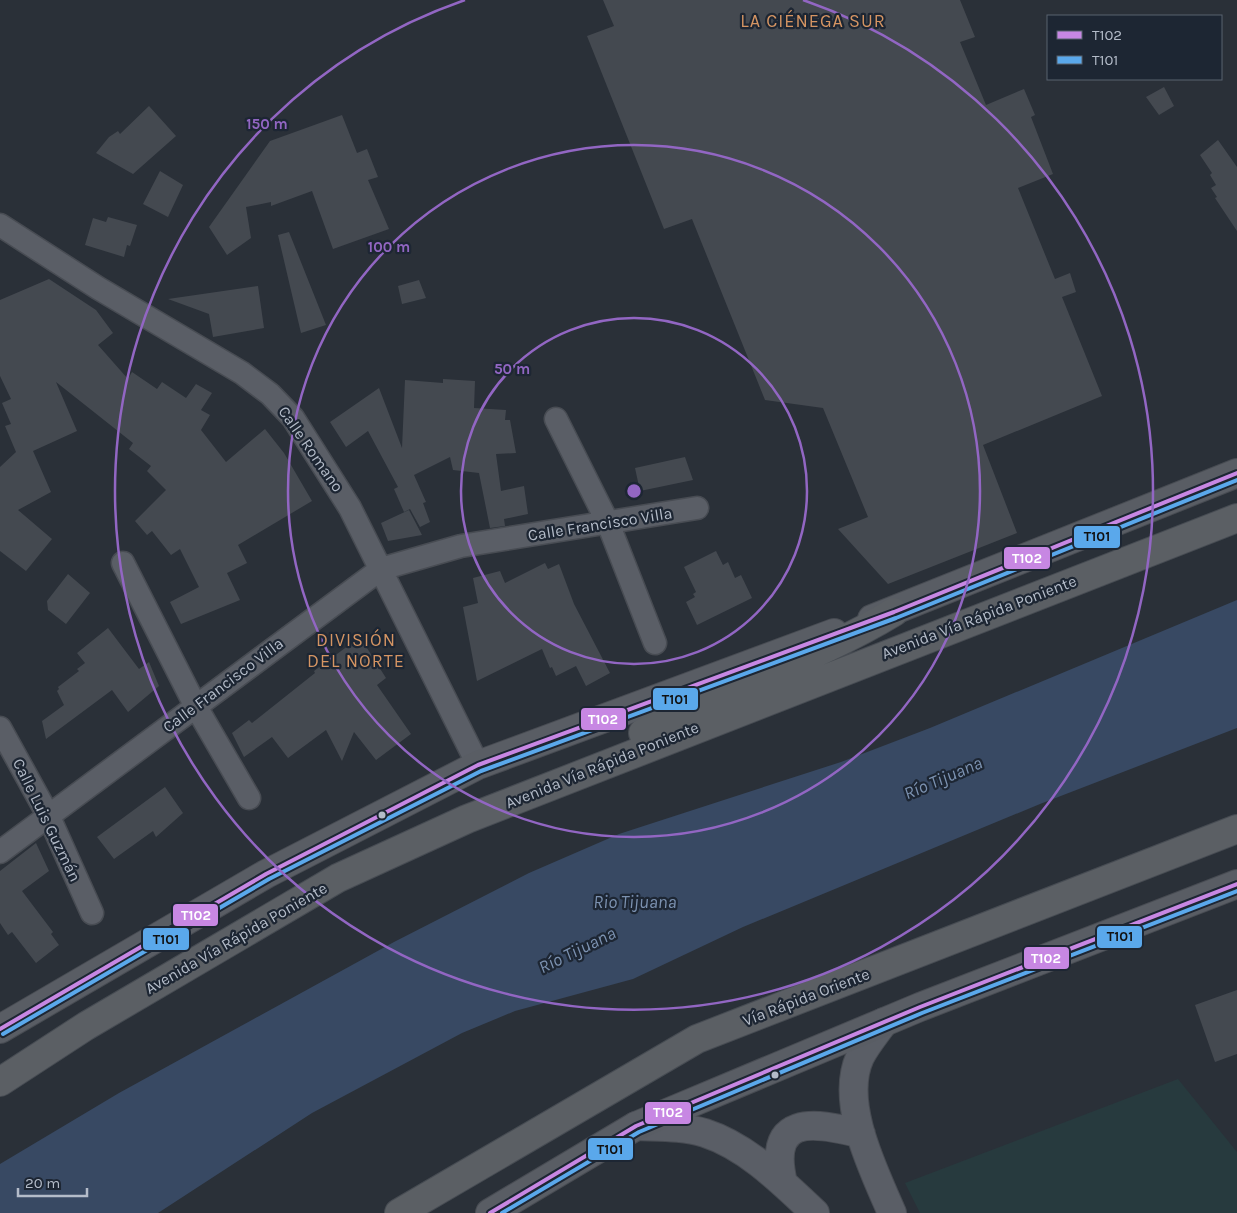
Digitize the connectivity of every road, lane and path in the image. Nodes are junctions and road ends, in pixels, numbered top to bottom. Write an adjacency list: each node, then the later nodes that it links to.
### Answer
1 (0, 225): 8 (street, Calle Romano)
2 (556, 419): 6 (street)
3 (1237, 473): 9 (main road)
4 (697, 508): 6 (street, Calle Francisco Villa)
5 (1237, 518): 14 (highway, Avenida Vía Rápida Poniente)
6 (608, 523): 8 (street, Calle Francisco Villa); 10 (street)
7 (123, 563): 11 (street)
8 (381, 568): 11 (street, Calle Francisco Villa); 13 (street, Calle Romano)
9 (894, 612): 13 (main road); 14 (highway)
10 (655, 643)
11 (194, 705): 15 (street); 16 (street, Calle Francisco Villa)
12 (0, 728): 16 (street, Calle Luis Guzmán)
13 (478, 765): 24 (main road)
14 (597, 767): 25 (highway, Avenida Vía Rápida Poniente)
15 (249, 798)
16 (49, 817): 20 (street, Calle Francisco Villa); 22 (street, Calle Luis Guzmán)
17 (1237, 829): 19 (highway, Vía Rápida Oriente)
18 (1237, 842): 19 (highway)
19 (1197, 844): 29 (highway, Vía Rápida Oriente)
20 (0, 852)
21 (1237, 884): 23 (main road)
22 (92, 913)
23 (884, 1022): 26 (main road); 27 (street)
24 (0, 1030)
25 (0, 1082)
26 (636, 1126): 28 (street); 30 (main road)
27 (860, 1134): 28 (street); 32 (street)
28 (783, 1183): 31 (street)
29 (399, 1213)
30 (490, 1213)
31 (815, 1213)
32 (892, 1213)

